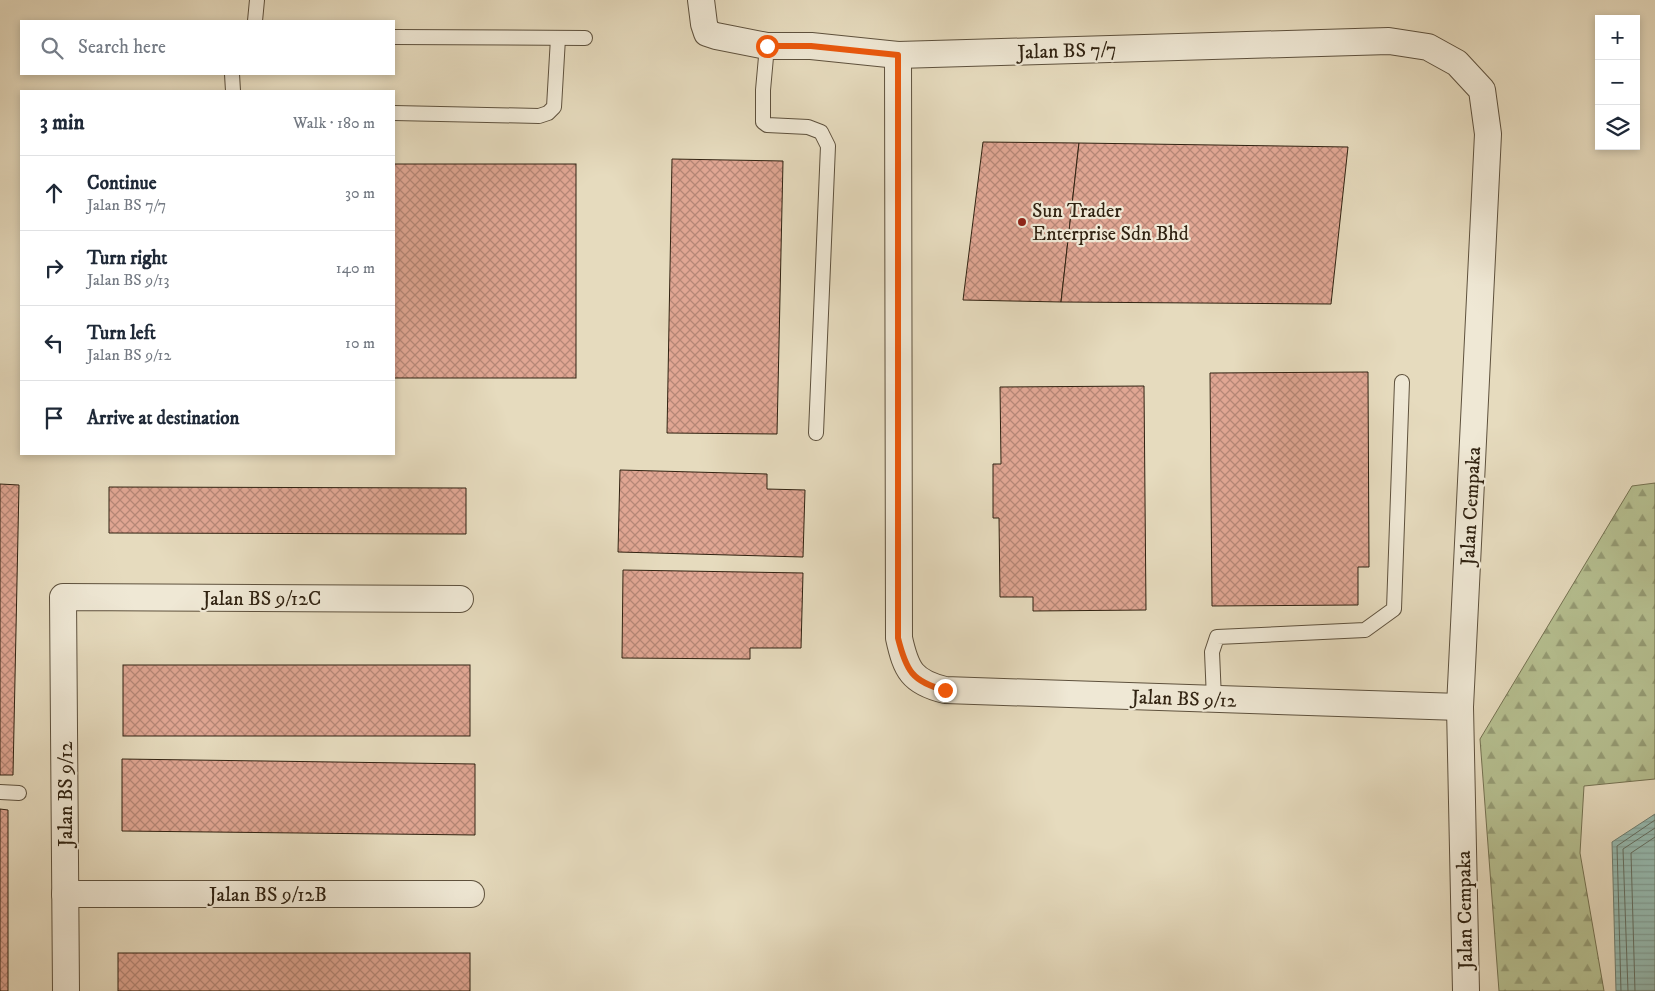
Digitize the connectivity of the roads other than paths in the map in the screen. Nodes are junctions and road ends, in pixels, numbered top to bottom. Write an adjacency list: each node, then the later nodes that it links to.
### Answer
1 (258, 0): 3 (lane)
2 (701, 0): 7 (street, Jalan BS 7/7)
3 (255, 20)
4 (395, 37): 5 (lane)
5 (558, 38): 6 (lane); 12 (lane)
6 (585, 38)
7 (767, 46): 9 (street, Jalan BS 7/7); 14 (lane)
8 (1428, 47): 9 (street, Jalan BS 7/7); 18 (street, Jalan Cempaka)
9 (898, 55): 17 (street, Jalan BS 9/12)
10 (232, 75): 11 (lane)
11 (233, 90)
12 (395, 113)
13 (1402, 382): 17 (lane)
14 (816, 432)
15 (63, 597): 16 (street, Jalan BS 9/12C); 21 (street, Jalan BS 9/12)
16 (460, 599)
17 (1214, 699): 18 (street, Jalan BS 9/12)
18 (1460, 707): 24 (street, Jalan Cempaka)
19 (0, 792): 20 (lane)
20 (19, 793)
21 (65, 894): 22 (street, Jalan BS 9/12B); 23 (street, Jalan BS 9/12)
22 (470, 894)
23 (66, 991)
24 (1466, 991)

